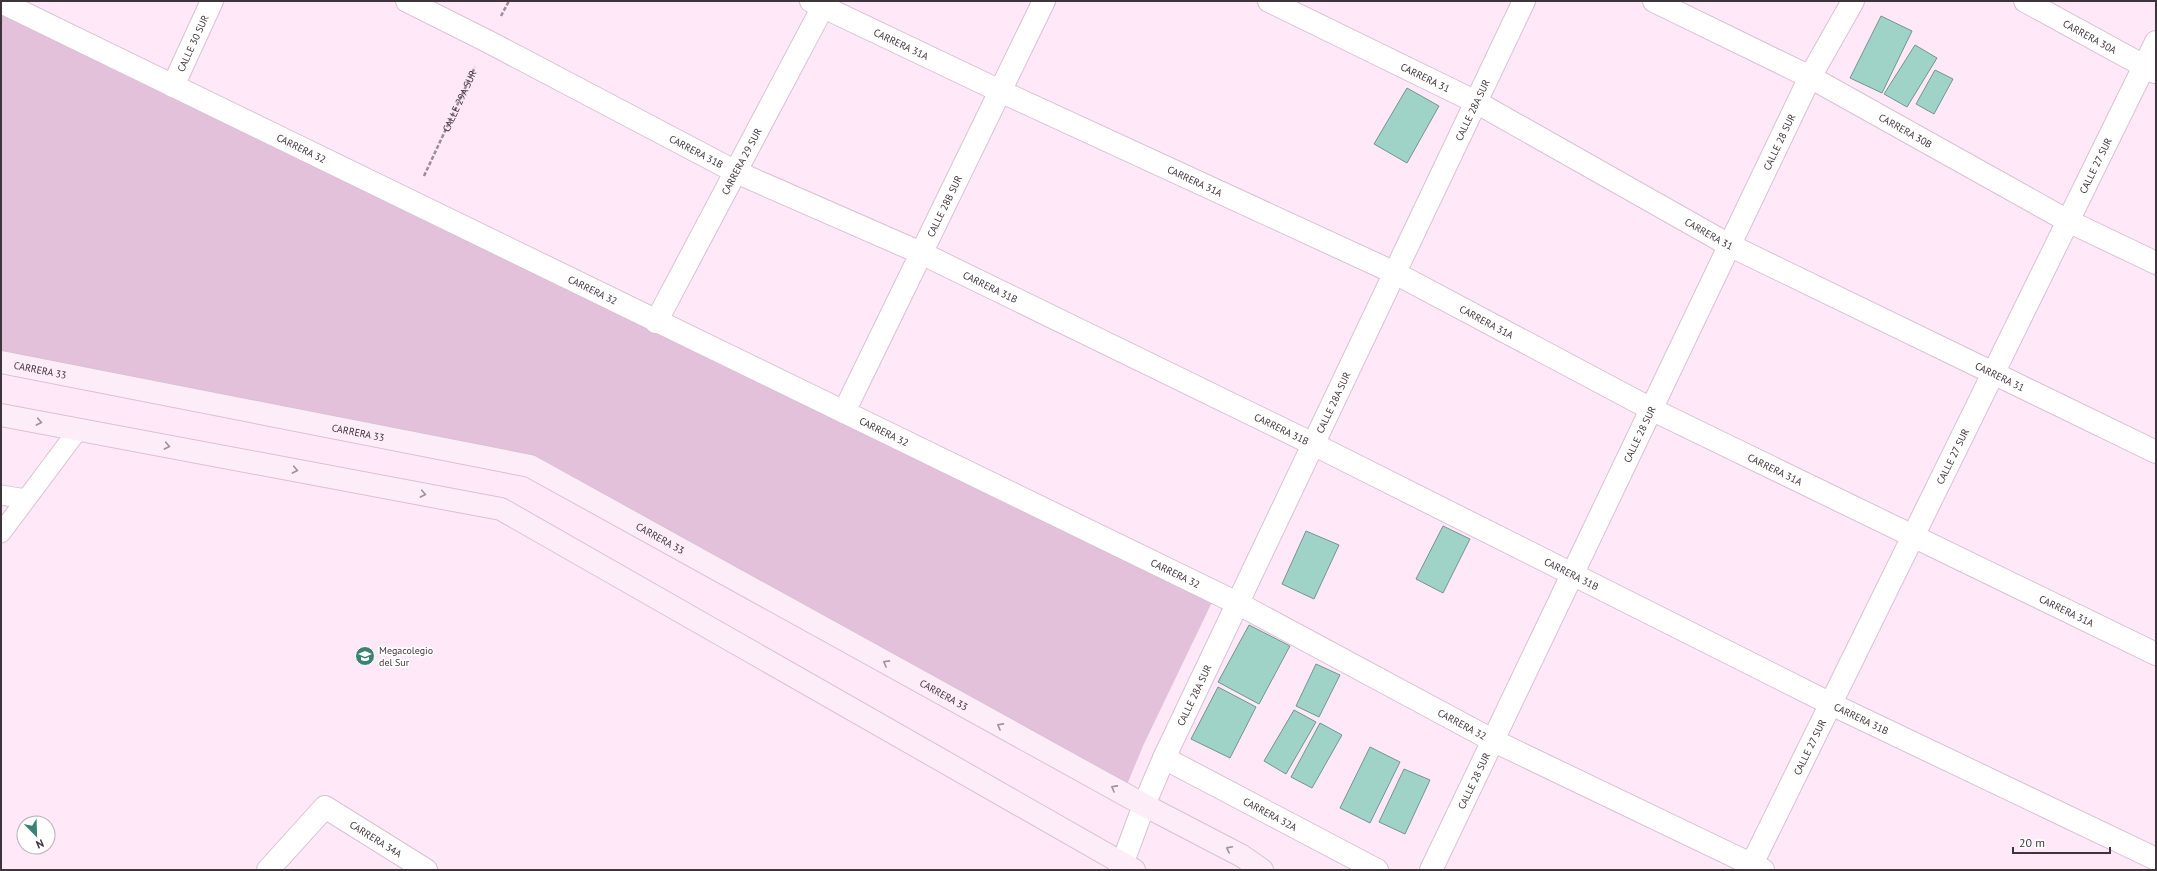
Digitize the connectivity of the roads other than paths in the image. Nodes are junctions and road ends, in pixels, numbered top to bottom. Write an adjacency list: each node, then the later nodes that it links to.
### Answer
1 (212, 1): 14 (street, CALLE 30 SUR)
2 (407, 1): 17 (street, CARRERA 31B)
3 (1044, 1): 15 (street, CALLE 28B SUR)
4 (1269, 1): 16 (street, CARRERA 31)
5 (1524, 1): 16 (street, CALLE 28A SUR)
6 (1654, 1): 13 (street, CARRERA 30B)
7 (1853, 1): 13 (street, CALLE 28 SUR)
8 (2025, 1): 12 (street, CARRERA 30A)
9 (1, 2): 14 (street, CARRERA 32)
10 (820, 3): 15 (street, CARRERA 31A); 17 (street, CARRERA 29 SUR)
11 (2156, 42): 12 (street, CALLE 27 SUR)
12 (2149, 69): 18 (street, CALLE 27 SUR)
13 (1810, 77): 18 (street, CARRERA 30B); 19 (street, CALLE 28 SUR)
14 (173, 86): 23 (street, CARRERA 32)
15 (1000, 91): 20 (street, CALLE 28B SUR); 22 (street, CARRERA 31A)
16 (1476, 102): 19 (street, CARRERA 31); 22 (street, CALLE 28A SUR)
17 (736, 172): 20 (street, CARRERA 31B); 23 (street, CARRERA 29 SUR)
18 (2068, 221): 21 (street, CARRERA 30B); 25 (street, CALLE 27 SUR)
19 (1729, 246): 25 (street, CARRERA 31); 26 (street, CALLE 28 SUR)
20 (921, 253): 27 (street, CALLE 28B SUR); 30 (street, CARRERA 31B)
21 (2156, 263)
22 (1395, 273): 26 (street, CARRERA 31A); 30 (street, CALLE 28A SUR)
23 (656, 322): 27 (street, CARRERA 32)
24 (1, 362): 42 (main road, CARRERA 33, one-way to 24)
25 (1994, 373): 31 (street, CARRERA 31); 35 (street, CALLE 27 SUR)
26 (1651, 409): 35 (street, CARRERA 31A); 36 (street, CALLE 28 SUR)
27 (844, 412): 37 (street, CARRERA 32)
28 (1, 415): 29 (main road, one-way to 29)
29 (78, 430): 33 (lane); 44 (main road, one-way to 44)
30 (1313, 444): 36 (street, CARRERA 31B); 37 (street, CALLE 28A SUR)
31 (2156, 452)
32 (1, 496): 33 (lane)
33 (26, 499): 34 (lane)
34 (1, 532)
35 (1914, 537): 38 (street, CARRERA 31A); 39 (street, CALLE 27 SUR)
36 (1571, 576): 39 (street, CARRERA 31B); 40 (street, CALLE 28 SUR)
37 (1237, 603): 40 (street, CARRERA 32); 41 (street, CALLE 28A SUR)
38 (2156, 654)
39 (1831, 704): 43 (street, CARRERA 31B); 45 (street, CALLE 27 SUR)
40 (1492, 740): 45 (street, CARRERA 32); 50 (street, CALLE 28 SUR)
41 (1164, 758): 42 (street, CALLE 28A SUR); 49 (street, CARRERA 32A)
42 (1144, 805): 44 (street); 48 (main road, CARRERA 33, one-way to 42)
43 (2156, 859)
44 (1125, 868)
45 (1754, 868)
46 (268, 870): 47 (street, CARRERA 34A)
47 (426, 870)
48 (1262, 870)
49 (1377, 870)
50 (1431, 870)

